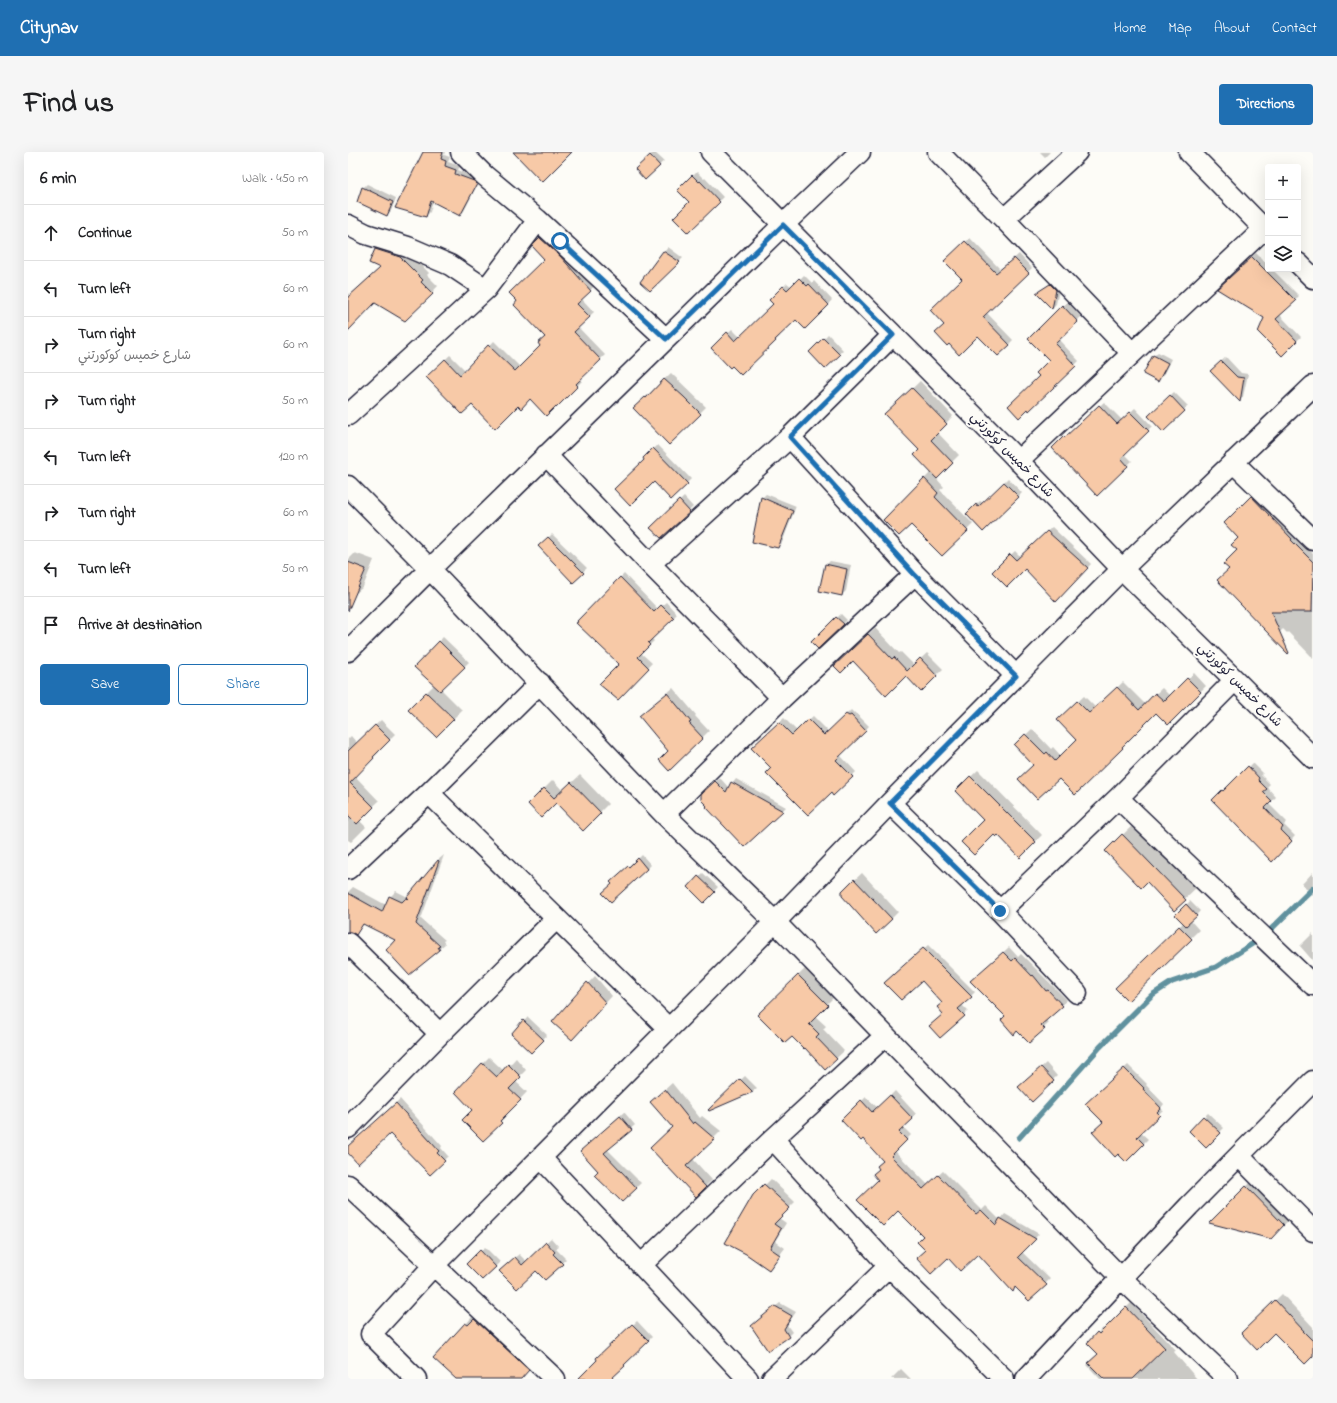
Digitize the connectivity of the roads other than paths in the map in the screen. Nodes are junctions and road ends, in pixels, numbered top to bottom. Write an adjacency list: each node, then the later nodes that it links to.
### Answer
1 (461, 152): 8 (street)
2 (711, 152): 10 (street, شارع خميس كوكورتني)
3 (860, 152): 10 (street)
4 (938, 152): 7 (street)
5 (1077, 152): 7 (street)
6 (1189, 152): 11 (street)
7 (1004, 219): 18 (street)
8 (538, 220): 15 (street); 17 (street)
9 (348, 225): 15 (street)
10 (783, 225): 16 (street, شارع خميس كوكورتني); 17 (street)
11 (1265, 230)
12 (1265, 232): 18 (street)
13 (1301, 266): 14 (street)
14 (1313, 278)
15 (486, 289): 20 (street)
16 (893, 335): 21 (street); 23 (street, شارع خميس كوكورتني)
17 (666, 339): 22 (street)
18 (1132, 353): 23 (street)
19 (1313, 386): 24 (street)
20 (348, 416)
21 (790, 437): 27 (street); 30 (street)
22 (546, 455): 27 (street); 28 (street)
23 (1018, 461): 29 (street, شارع خميس كوكورتني)
24 (1233, 462): 26 (street); 29 (street)
25 (348, 486): 28 (street)
26 (1313, 540)
27 (650, 564): 35 (street)
28 (430, 569): 31 (street); 34 (street)
29 (1122, 569): 32 (street); 33 (street, شارع خميس كوكورتني)
30 (914, 574): 32 (street); 35 (street)
31 (348, 651)
32 (1016, 676): 39 (street)
33 (1235, 680): 36 (street, شارع خميس كوكورتني); 38 (street)
34 (540, 683): 37 (street); 40 (street)
35 (782, 698): 40 (street)
36 (1313, 758)
37 (429, 793): 41 (street); 43 (street)
38 (1118, 798): 42 (street); 46 (street)
39 (890, 803): 42 (street); 44 (street)
40 (664, 814): 44 (street)
41 (348, 869)
42 (1000, 911): 47 (street)
43 (556, 919): 48 (street); 49 (street)
44 (775, 922): 48 (street); 50 (street)
45 (348, 943): 49 (street)
46 (1313, 985)
47 (1077, 993)
48 (668, 1028): 55 (street)
49 (440, 1034): 52 (street)
50 (885, 1036): 53 (street); 61 (street)
51 (1313, 1081): 54 (street)
52 (348, 1128)
53 (773, 1139): 59 (street); 60 (street)
54 (1239, 1156): 57 (street); 61 (street)
55 (541, 1158): 58 (street); 59 (street)
56 (348, 1185): 58 (street)
57 (1313, 1231)
58 (434, 1265): 62 (street); 63 (street)
59 (641, 1265): 64 (street)
60 (889, 1266): 65 (street); 66 (street)
61 (1121, 1278): 67 (street); 68 (street)
62 (416, 1379)
63 (555, 1379)
64 (748, 1379)
65 (772, 1379)
66 (1004, 1379)
67 (1026, 1379)
68 (1228, 1379)

